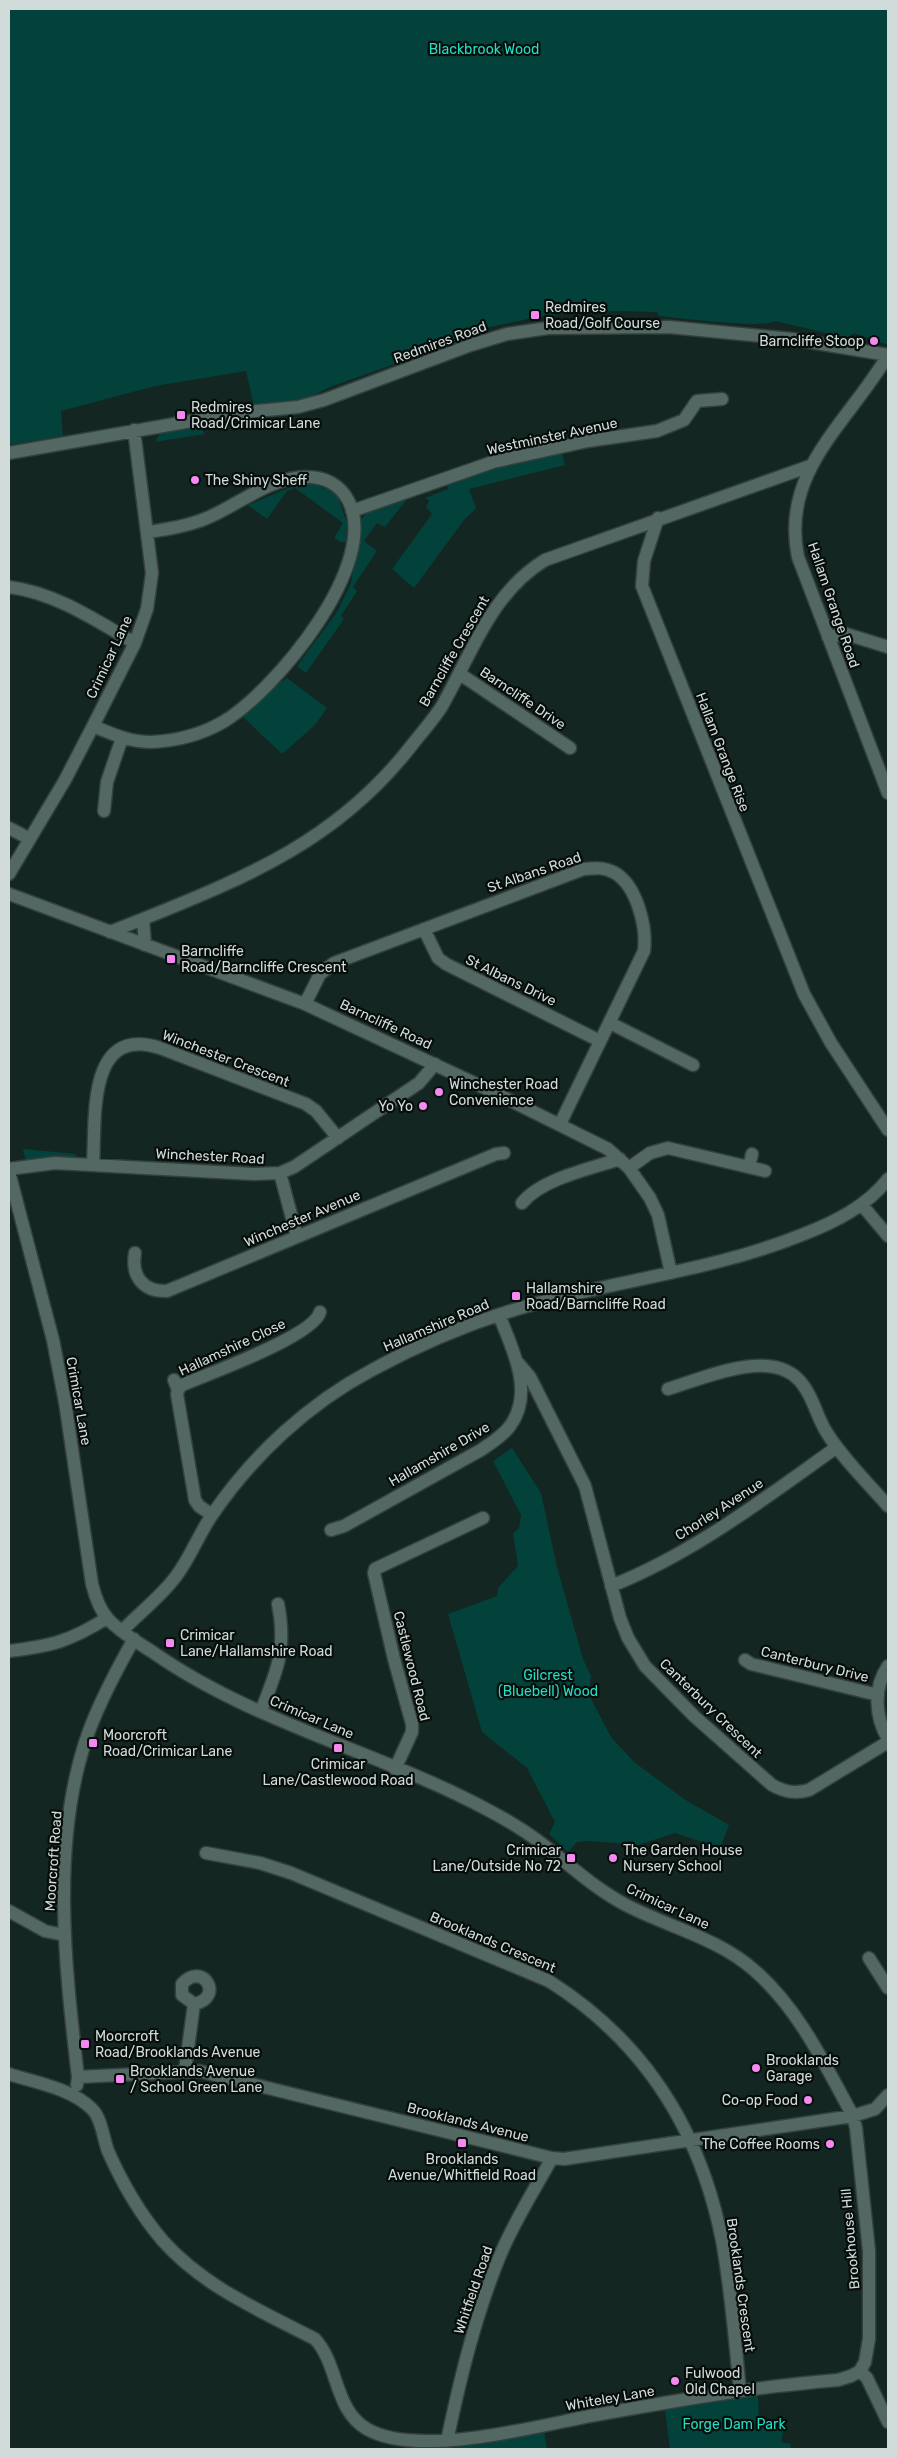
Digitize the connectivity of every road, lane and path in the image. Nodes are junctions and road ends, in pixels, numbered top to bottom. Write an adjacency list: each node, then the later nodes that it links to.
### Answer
1 (888, 355): 3 (street, Redmires Road); 5 (street, Hallam Grange Road)
2 (722, 399): 6 (street, Westminster Avenue)
3 (134, 430): 4 (street, Redmires Road); 8 (street, Crimicar Lane)
4 (9, 453)
5 (810, 466): 7 (street); 10 (street, Hallam Grange Road)
6 (352, 511): 8 (street); 15 (street)
7 (658, 518): 13 (street, Barncliffe Crescent); 33 (street, Hallam Grange Rise)
8 (148, 532): 11 (street, Crimicar Lane)
9 (9, 587): 11 (street)
10 (828, 637): 12 (street); 17 (street, Hallam Grange Road)
11 (135, 643): 14 (street, Crimicar Lane)
12 (888, 647)
13 (460, 674): 16 (street, Barncliffe Drive); 23 (street, Barncliffe Crescent)
14 (93, 726): 15 (street); 20 (street, Crimicar Lane)
15 (122, 738): 18 (street)
16 (570, 748)
17 (888, 793)
18 (104, 810)
19 (9, 828): 20 (street)
20 (30, 839): 21 (street, Crimicar Lane)
21 (9, 874)
22 (9, 894): 25 (street, Barncliffe Road)
23 (143, 919): 25 (street, Barncliffe Crescent); 26 (street)
24 (424, 928): 27 (street, St Albans Road); 28 (street, St Albans Road); 29 (street, St Albans Drive)
25 (110, 932): 26 (street, Barncliffe Road)
26 (145, 945): 27 (street, Barncliffe Road)
27 (306, 1004): 30 (street, Barncliffe Road)
28 (610, 1023): 29 (street, St Albans Road); 31 (street)
29 (600, 1041): 32 (street, St Albans Road)
30 (435, 1064): 32 (street, Barncliffe Road); 34 (street, Winchester Road)
31 (693, 1065)
32 (560, 1124): 36 (street, Barncliffe Road)
33 (888, 1130)
34 (338, 1138): 37 (street, Winchester Crescent); 40 (street, Winchester Road)
35 (504, 1153): 46 (street, Winchester Avenue)
36 (625, 1163): 39 (street); 42 (street); 48 (street, Barncliffe Road)
37 (93, 1164): 38 (street, Winchester Road); 40 (street, Winchester Road)
38 (9, 1170): 44 (street, Crimicar Lane)
39 (765, 1170)
40 (280, 1173): 46 (street)
41 (888, 1179): 43 (street, Hallamshire Road)
42 (522, 1203)
43 (862, 1205): 45 (street); 48 (street, Hallamshire Road)
44 (12, 1207): 62 (street, Crimicar Lane)
45 (888, 1236)
46 (297, 1237): 47 (street, Winchester Avenue)
47 (135, 1253)
48 (671, 1273): 50 (street, Hallamshire Road)
49 (320, 1312): 57 (street, Hallamshire Close)
50 (499, 1315): 51 (street, Hallamshire Drive); 57 (street, Hallamshire Road)
51 (518, 1363): 52 (street, Hallamshire Drive); 53 (street, Canterbury Crescent)
52 (521, 1384): 53 (street); 59 (street, Hallamshire Drive)
53 (535, 1388): 60 (street, Canterbury Crescent)
54 (668, 1389): 55 (street)
55 (837, 1447): 56 (street); 60 (street, Chorley Avenue)
56 (888, 1506)
57 (212, 1515): 63 (street, Hallamshire Road)
58 (483, 1518): 71 (street, Castlewood Road)
59 (331, 1530)
60 (611, 1586): 70 (street, Canterbury Crescent)
61 (278, 1604): 69 (street)
62 (107, 1618): 63 (street, Crimicar Lane); 65 (street)
63 (122, 1631): 64 (street, Crimicar Lane)
64 (134, 1639): 69 (street, Crimicar Lane); 74 (street, Moorcroft Road)
65 (9, 1651)
66 (745, 1660): 68 (street, Canterbury Drive)
67 (888, 1666): 68 (street)
68 (878, 1695): 70 (street)
69 (261, 1711): 71 (street, Crimicar Lane)
70 (888, 1741)
71 (395, 1769): 83 (street, Crimicar Lane)
72 (206, 1853): 84 (street, Brooklands Crescent)
73 (9, 1912): 74 (street)
74 (64, 1935): 80 (street, Moorcroft Road)
75 (869, 1958): 76 (street)
76 (888, 1988)
77 (194, 2004): 78 (street)
78 (185, 2070): 80 (street, Brooklands Avenue); 85 (street, Brooklands Avenue)
79 (9, 2074): 81 (street, Whiteley Lane)
80 (78, 2077): 81 (street, Moorcroft Road)
81 (72, 2095): 90 (street, Whiteley Lane)
82 (888, 2096): 83 (street)
83 (853, 2116): 84 (street, Brooklands Avenue); 86 (street, Brookhouse Hill)
84 (690, 2140): 85 (street, Brooklands Avenue); 87 (street, Brooklands Crescent)
85 (552, 2158): 89 (street, Whitfield Road)
86 (860, 2370): 87 (street, Whiteley Lane); 88 (street)
87 (740, 2391): 89 (street, Whiteley Lane)
88 (888, 2422)
89 (447, 2441): 90 (street, Whiteley Lane)
90 (423, 2445)

